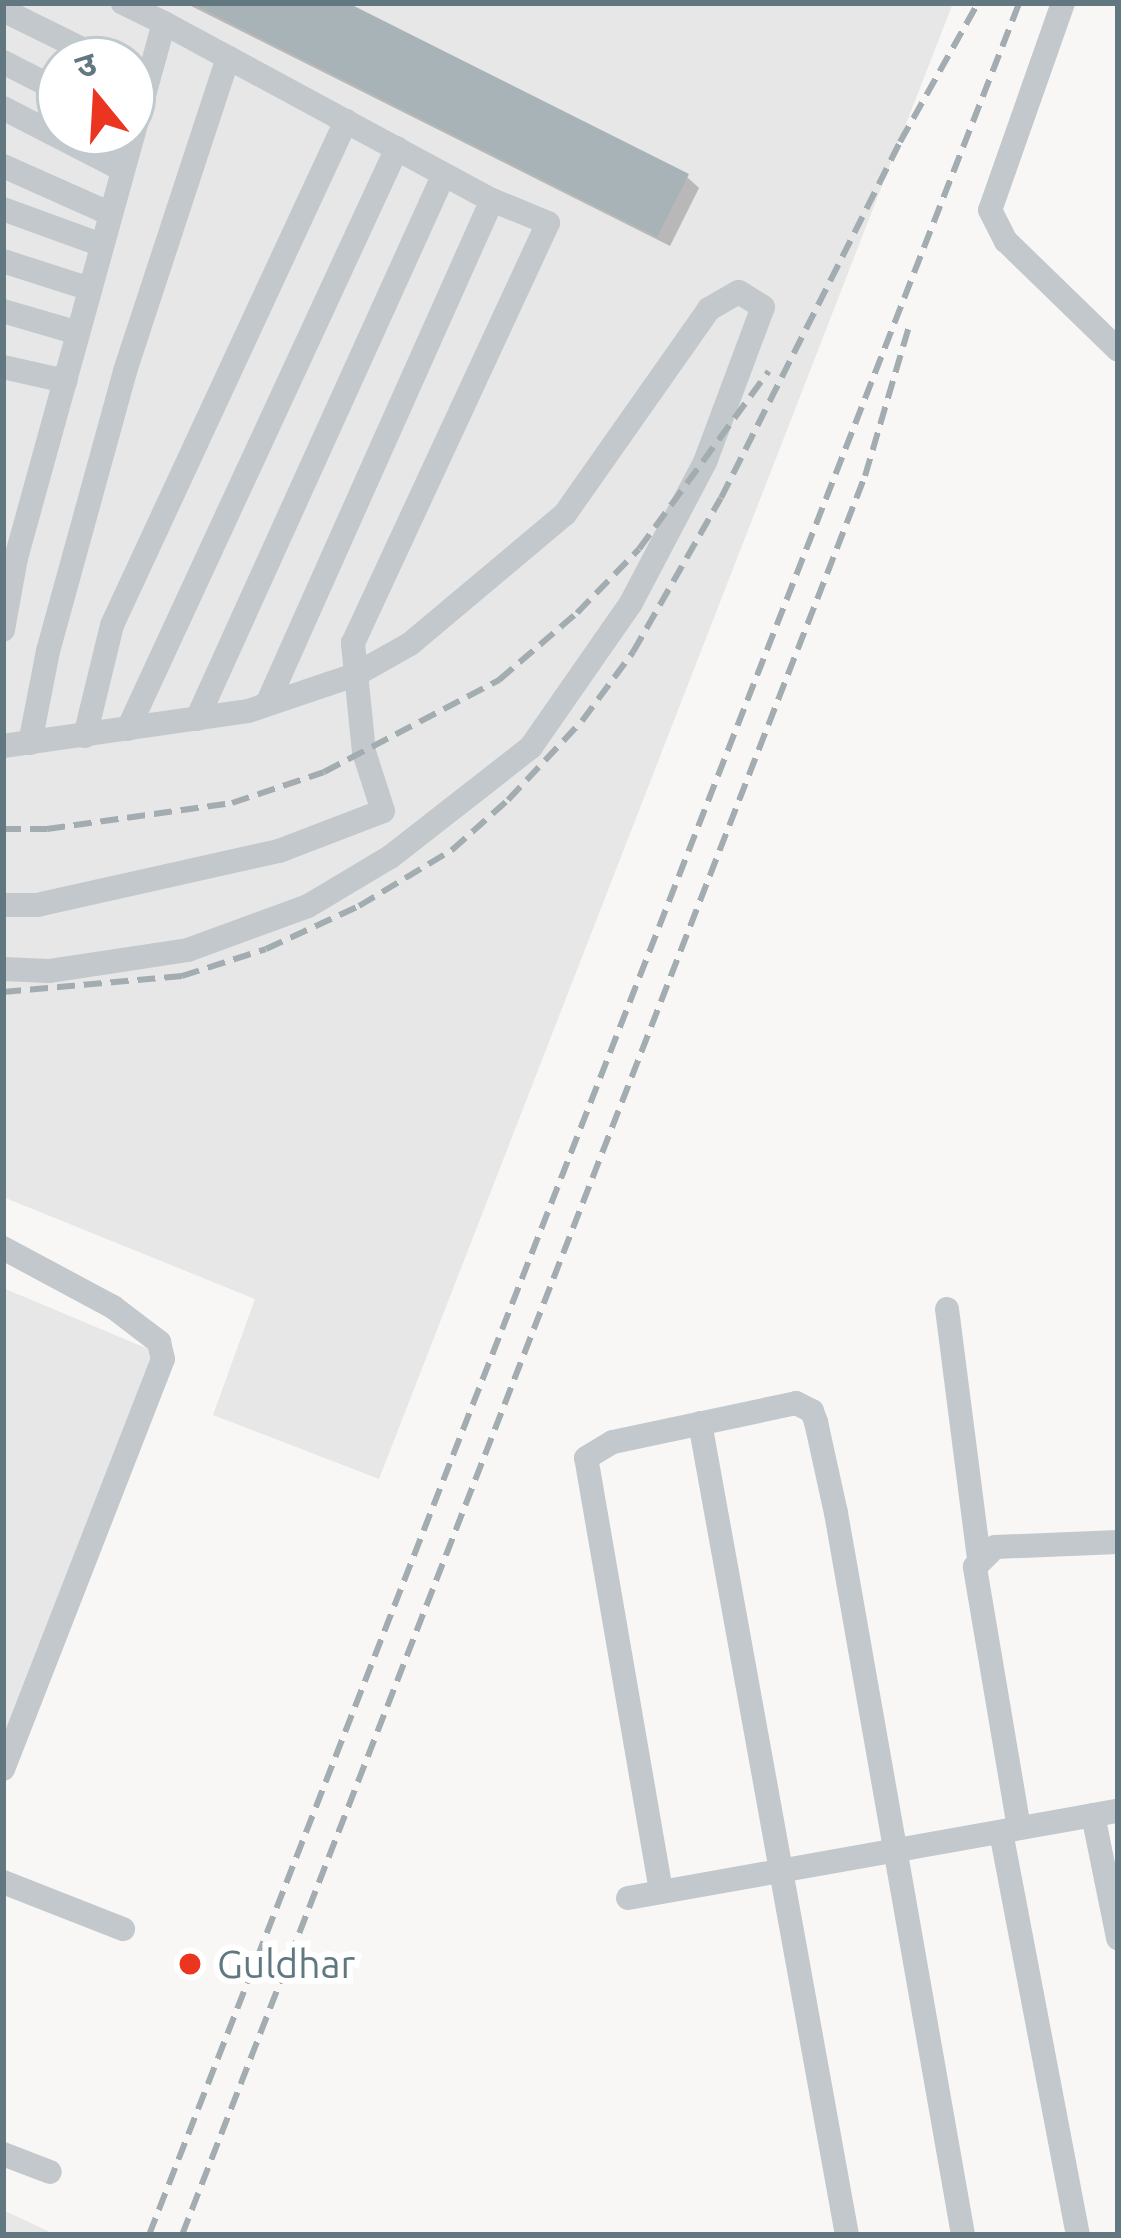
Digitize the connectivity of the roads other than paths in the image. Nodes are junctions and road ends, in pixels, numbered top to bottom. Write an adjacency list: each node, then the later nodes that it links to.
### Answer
1 (123, 3): 4 (street)
2 (1063, 3): 25 (street)
3 (3, 10): 5 (street)
4 (164, 22): 6 (street); 7 (street)
5 (56, 36)
6 (156, 41)
7 (227, 57): 11 (street); 34 (street)
8 (3, 62): 9 (street)
9 (36, 79)
10 (3, 108): 15 (street)
11 (346, 121): 12 (street); 33 (street)
12 (397, 148): 16 (street); 32 (street)
13 (126, 156): 15 (street)
14 (3, 166): 19 (street)
15 (123, 170): 19 (street)
16 (444, 174): 17 (street); 31 (street)
17 (492, 200): 29 (street); 30 (street)
18 (3, 209): 20 (street)
19 (111, 214): 20 (street)
20 (102, 245): 22 (street)
21 (3, 261): 22 (street)
22 (90, 289): 24 (street)
23 (3, 311): 24 (street)
24 (78, 333): 27 (street)
25 (1118, 350)
26 (3, 367): 27 (street)
27 (64, 381): 28 (street)
28 (3, 630)
29 (355, 675): 30 (street); 36 (street); 37 (street)
30 (267, 704): 31 (street)
31 (197, 719): 32 (street)
32 (128, 729): 33 (street)
33 (85, 736): 34 (street)
34 (30, 743): 35 (street)
35 (3, 746)
36 (3, 905)
37 (3, 969)
38 (3, 1248): 43 (street)
39 (946, 1310): 42 (street)
40 (700, 1423): 46 (street); 47 (street); 49 (street)
41 (1118, 1542): 42 (street)
42 (979, 1558): 45 (street)
43 (3, 1769)
44 (1106, 1813): 45 (street); 52 (street)
45 (1010, 1830): 46 (street); 57 (street)
46 (895, 1853): 47 (street); 56 (street)
47 (778, 1873): 49 (street); 55 (street)
48 (3, 1882): 51 (street)
49 (661, 1892): 50 (street)
50 (628, 1898)
51 (123, 1929)
52 (1118, 1938)
53 (3, 2154): 54 (street)
54 (50, 2172)
55 (847, 2235)
56 (963, 2235)
57 (1078, 2235)

